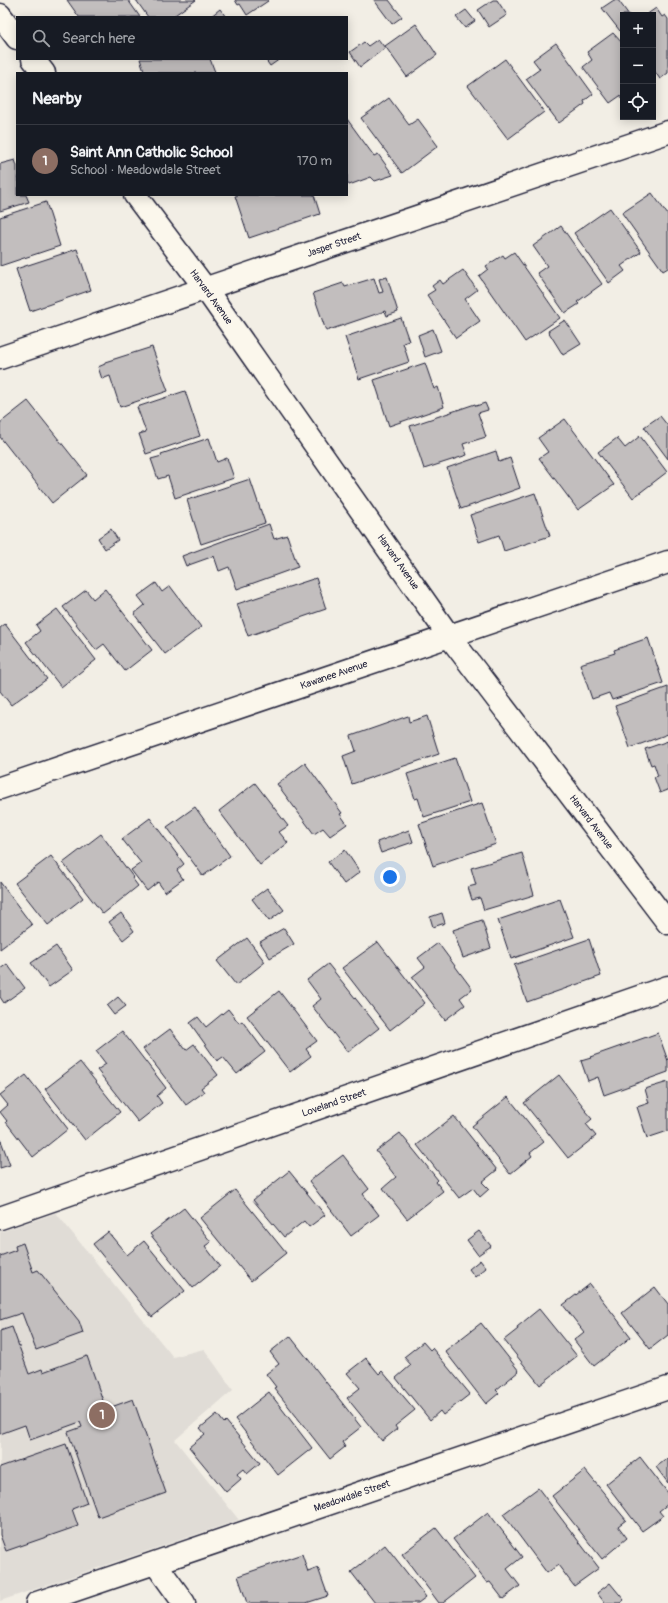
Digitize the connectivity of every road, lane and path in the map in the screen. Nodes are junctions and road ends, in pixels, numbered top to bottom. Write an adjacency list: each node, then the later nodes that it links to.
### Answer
1 (0, 15): 2 (street)
2 (16, 37)
3 (34, 60): 4 (street)
4 (43, 72)
5 (668, 132): 7 (street, Jasper Street)
6 (136, 196): 7 (street, Harvard Avenue)
7 (205, 288): 8 (street, Jasper Street); 10 (street, Harvard Avenue)
8 (0, 358)
9 (668, 562): 10 (street, Kawanee Avenue)
10 (450, 636): 11 (street, Kawanee Avenue); 12 (street, Harvard Avenue)
11 (0, 788)
12 (668, 923)
13 (668, 987): 14 (street, Loveland Street)
14 (0, 1218)
15 (668, 1388): 16 (street, Meadowdale Street)
16 (154, 1563): 17 (street, Meadowdale Street); 18 (street)
17 (37, 1603)
18 (184, 1603)

